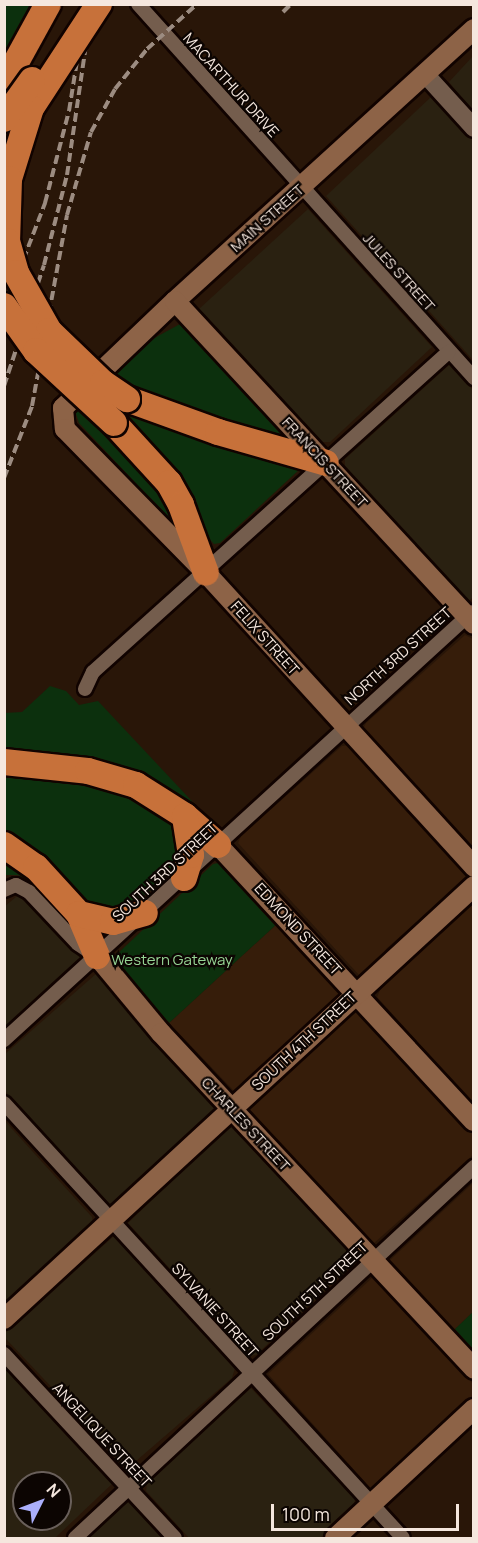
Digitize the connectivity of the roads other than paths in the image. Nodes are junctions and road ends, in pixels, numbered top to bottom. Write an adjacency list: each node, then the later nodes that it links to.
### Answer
1 (48, 4): 7 (highway)
2 (94, 4): 8 (highway, bridge)
3 (99, 4): 16 (highway, bridge)
4 (138, 4): 10 (street, MACARTHUR DRIVE)
5 (474, 29): 6 (main road, MAIN STREET)
6 (425, 74): 9 (street); 10 (main road, MAIN STREET)
7 (5, 84)
8 (4, 119)
9 (474, 128)
10 (301, 188): 11 (main road, MAIN STREET); 13 (street, JULES STREET)
11 (174, 301): 15 (main road, MAIN STREET); 16 (main road, FRANCIS STREET)
12 (4, 306): 17 (highway, bridge)
13 (449, 351): 14 (street, JULES STREET); 16 (street)
14 (474, 378)
15 (63, 408): 17 (main road, FELIX STREET)
16 (326, 462): 17 (street); 18 (main road, FRANCIS STREET)
17 (206, 573): 19 (street); 20 (main road, FELIX STREET)
18 (471, 617): 20 (street, NORTH 3RD STREET)
19 (85, 689)
20 (345, 727): 24 (street, SOUTH 3RD STREET); 25 (main road, FELIX STREET)
21 (4, 762): 22 (highway)
22 (185, 816): 24 (highway); 26 (highway)
23 (4, 845): 30 (highway)
24 (218, 845): 26 (street, SOUTH 3RD STREET); 32 (main road, EDMOND STREET)
25 (474, 867)
26 (184, 878): 29 (street, SOUTH 3RD STREET)
27 (474, 886): 32 (main road, SOUTH 4TH STREET)
28 (10, 887): 31 (street, CHARLES STREET)
29 (145, 913): 30 (highway); 31 (street, SOUTH 3RD STREET)
30 (79, 914): 31 (highway)
31 (97, 956): 33 (street, SOUTH 3RD STREET); 35 (main road, CHARLES STREET)
32 (357, 992): 35 (main road, SOUTH 4TH STREET); 36 (main road, EDMOND STREET)
33 (4, 1040)
34 (4, 1103): 38 (street, SYLVANIE STREET)
35 (231, 1108): 38 (main road, SOUTH 4TH STREET); 39 (main road, CHARLES STREET)
36 (474, 1121)
37 (474, 1167): 39 (street, SOUTH 5TH STREET)
38 (111, 1220): 40 (main road, SOUTH 4TH STREET); 43 (street, SYLVANIE STREET)
39 (372, 1260): 42 (main road, CHARLES STREET); 43 (street, SOUTH 5TH STREET)
40 (4, 1319)
41 (4, 1354): 45 (street, ANGELIQUE STREET)
42 (474, 1369)
43 (250, 1373): 45 (street, SOUTH 5TH STREET); 46 (street, SYLVANIE STREET)
44 (474, 1409): 46 (main road)
45 (128, 1488): 47 (street, SOUTH 5TH STREET); 48 (street, ANGELIQUE STREET)
46 (371, 1505): 49 (main road); 50 (street, SYLVANIE STREET)
47 (75, 1539)
48 (175, 1539)
49 (335, 1539)
50 (403, 1539)

